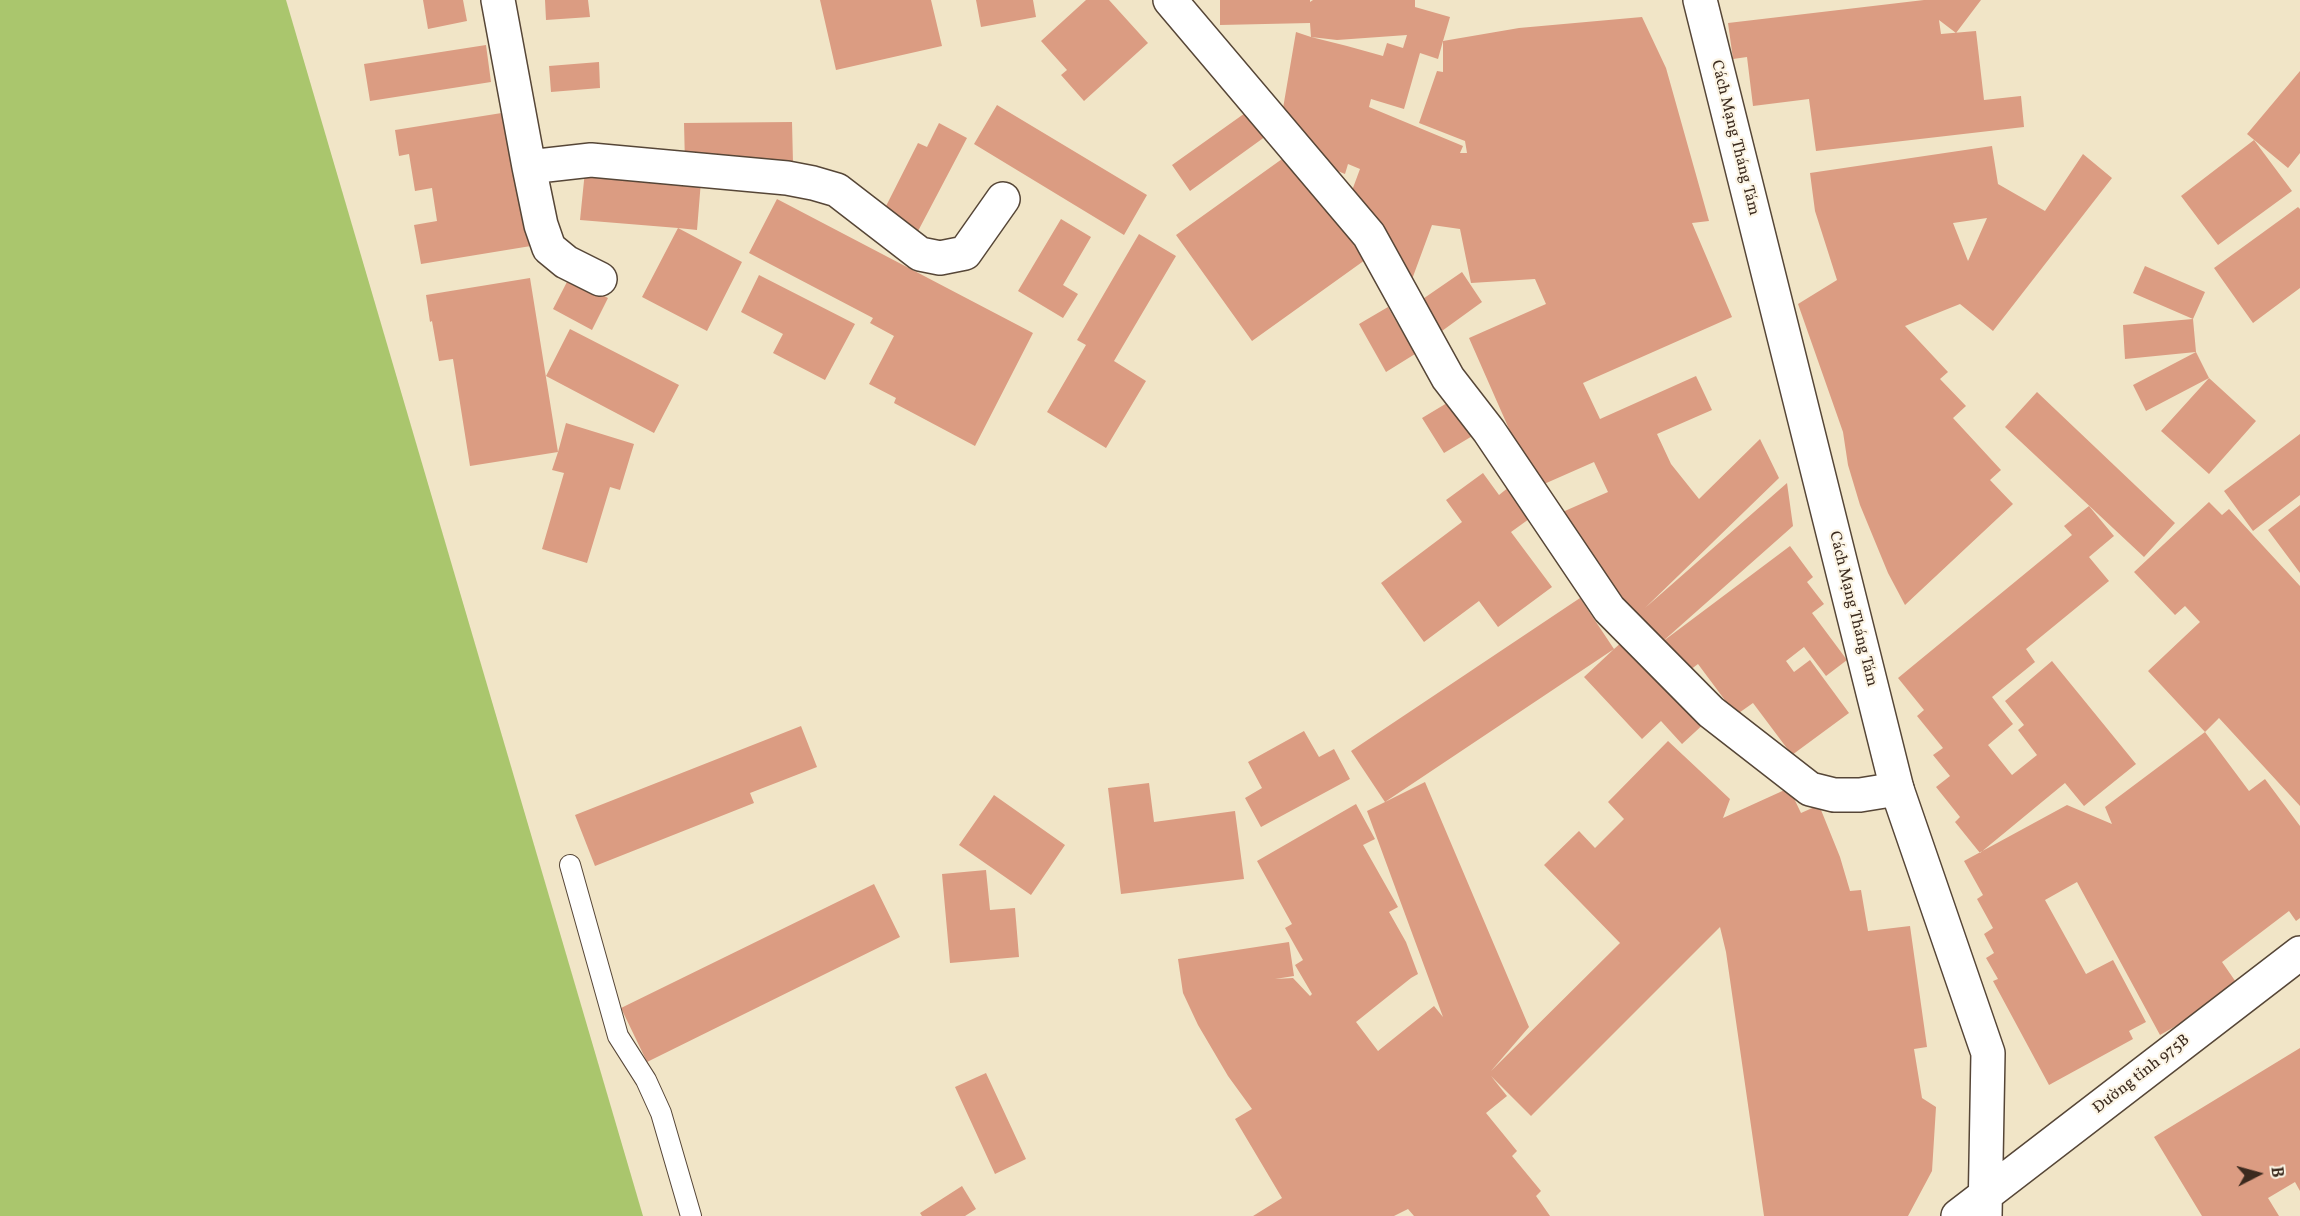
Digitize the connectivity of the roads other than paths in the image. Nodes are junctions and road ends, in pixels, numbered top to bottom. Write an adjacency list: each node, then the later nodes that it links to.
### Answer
1 (498, 0): 4 (street)
2 (1170, 0): 7 (street)
3 (1700, 0): 7 (street, Cách Mạng Tháng Tám)
4 (529, 167): 5 (street); 6 (street)
5 (1003, 199)
6 (600, 279)
7 (1898, 789): 10 (street, Cách Mạng Tháng Tám)
8 (570, 865): 11 (lane)
9 (2300, 953): 10 (street, Đường tỉnh 975B)
10 (1985, 1207): 12 (street, Đường tỉnh 975B)
11 (691, 1216)
12 (1958, 1216)

